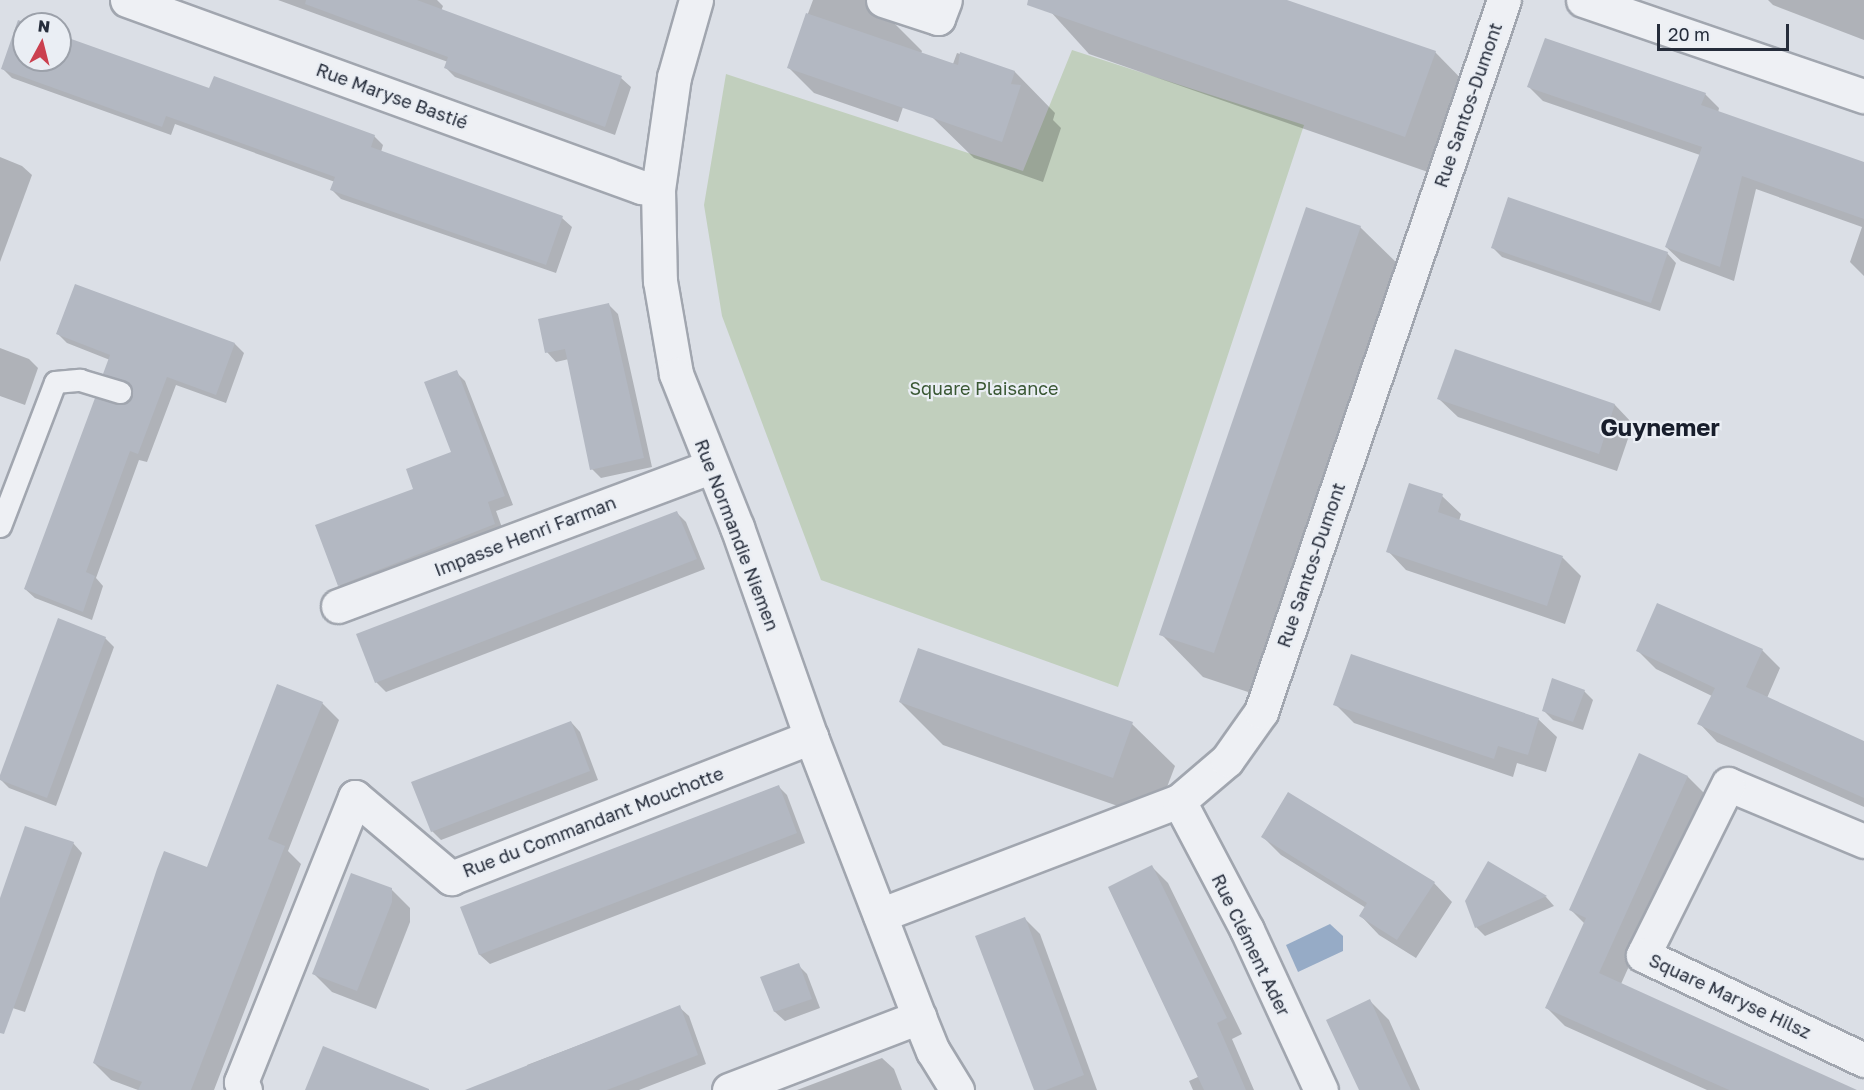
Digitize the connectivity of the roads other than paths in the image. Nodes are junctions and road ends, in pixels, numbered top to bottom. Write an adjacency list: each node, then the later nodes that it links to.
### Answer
1 (127, 0): 9 (street, Rue Maryse Bastié)
2 (696, 0): 9 (street, Rue Normandie Niemen)
3 (883, 0): 4 (street)
4 (945, 0)
5 (1504, 0): 15 (street, Rue Santos-Dumont)
6 (1583, 0): 7 (street)
7 (1649, 10): 8 (street)
8 (1864, 96)
9 (658, 189): 11 (street, Rue Normandie Niemen)
10 (120, 393): 12 (lane)
11 (712, 466): 13 (street, Impasse Henri Farman); 14 (street, Rue Normandie Niemen)
12 (0, 526)
13 (338, 606)
14 (811, 737): 17 (street, Rue Normandie Niemen); 21 (street, Rue du Commandant Mouchotte)
15 (1179, 801): 17 (street, Rue Santos-Dumont); 25 (street, Rue Clément Ader)
16 (1864, 841): 20 (street, Square Maryse Hilsz)
17 (880, 915): 18 (street, Rue Normandie Niemen)
18 (919, 1017): 19 (street, Rue Normandie Niemen); 22 (street)
19 (933, 1051): 23 (street, Rue Normandie Niemen); 24 (street, Rue Normandie Niemen)
20 (1864, 1060)
21 (245, 1090)
22 (729, 1090)
23 (938, 1090)
24 (957, 1090)
25 (1321, 1090)

